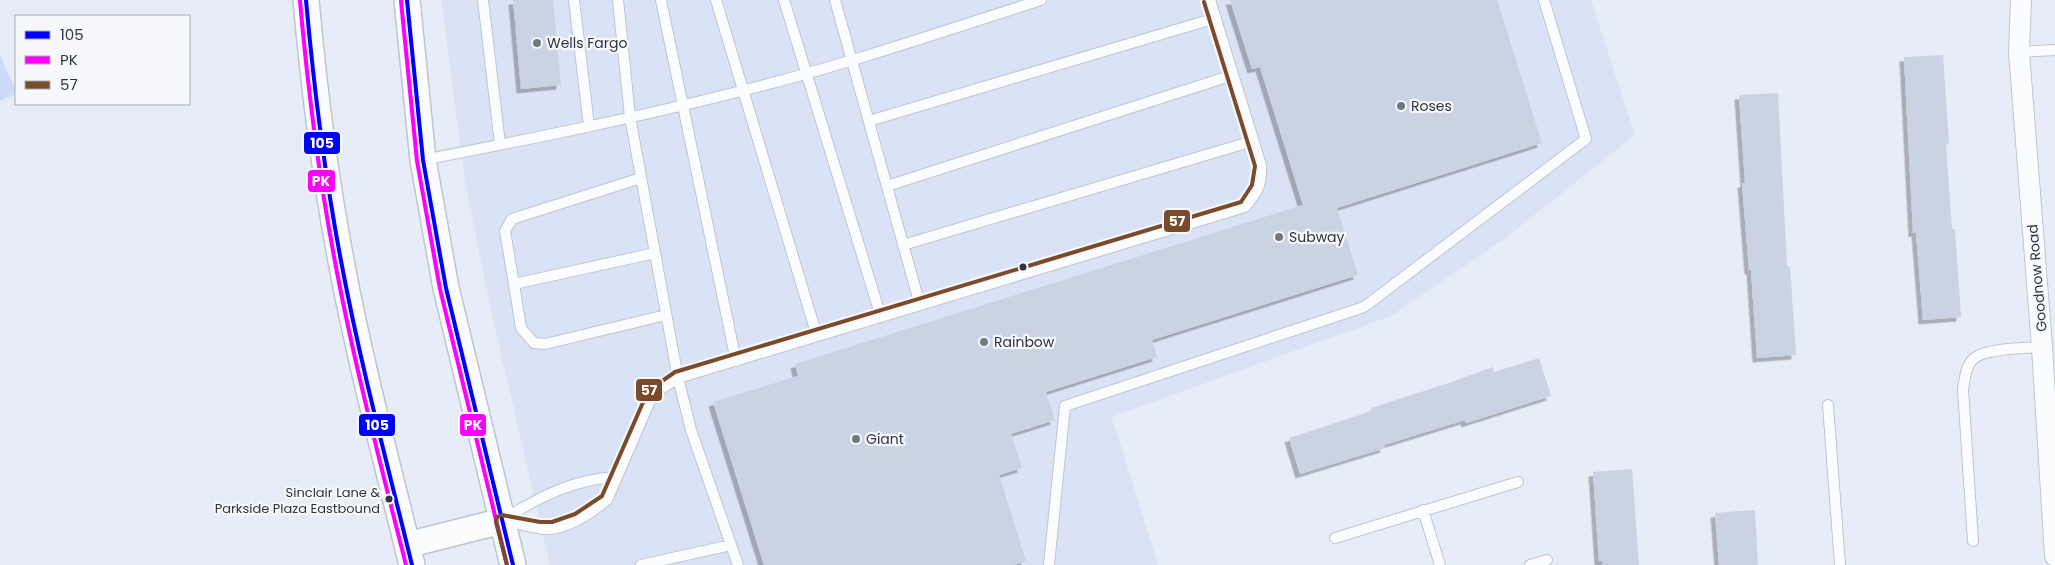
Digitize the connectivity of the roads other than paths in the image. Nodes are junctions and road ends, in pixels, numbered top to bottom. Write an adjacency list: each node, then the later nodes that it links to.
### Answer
1 (306, 0): 50 (street)
2 (407, 0): 27 (street)
3 (483, 0): 26 (lane)
4 (574, 0): 24 (lane)
5 (618, 0): 22 (lane)
6 (661, 0): 21 (lane)
7 (716, 0): 20 (lane)
8 (784, 0): 18 (lane)
9 (835, 0): 17 (lane)
10 (1041, 0): 17 (lane)
11 (1210, 0): 14 (lane)
12 (1544, 0): 56 (lane)
13 (2021, 0): 16 (street, Goodnow Road)
14 (1216, 18): 19 (lane); 23 (lane)
15 (2055, 50): 16 (lane)
16 (2019, 52): 32 (street, Goodnow Road)
17 (853, 61): 18 (lane); 23 (lane)
18 (806, 74): 20 (lane); 36 (lane)
19 (1233, 75): 25 (lane); 29 (lane)
20 (742, 91): 21 (lane); 37 (lane)
21 (683, 105): 22 (lane); 39 (lane)
22 (630, 118): 24 (lane); 28 (lane)
23 (869, 121): 29 (lane)
24 (589, 126): 26 (lane)
25 (1253, 141): 30 (lane); 34 (lane)
26 (500, 144): 27 (lane)
27 (423, 160): 46 (street)
28 (641, 178): 31 (lane); 33 (lane)
29 (887, 186): 30 (lane)
30 (903, 245): 34 (lane)
31 (655, 253): 33 (lane); 35 (lane)
32 (2046, 273): 38 (street, Goodnow Road)
33 (514, 284): 35 (lane)
34 (920, 305): 36 (lane)
35 (666, 315): 40 (lane)
36 (881, 317): 37 (lane)
37 (817, 336): 39 (lane)
38 (2042, 347): 42 (street, Goodnow Road); 48 (lane)
39 (736, 360): 40 (lane)
40 (678, 378): 43 (lane); 49 (lane)
41 (1828, 405): 59 (lane)
42 (2052, 449): 51 (street, Goodnow Road)
43 (616, 477): 46 (lane); 46 (lane)
44 (1518, 482): 45 (lane)
45 (1423, 510): 47 (lane); 57 (lane)
46 (502, 521): 50 (street); 53 (street)
47 (1335, 538)
48 (1973, 541)
49 (731, 544): 54 (lane); 55 (lane)
50 (409, 555)
51 (2055, 556)
52 (1547, 560): 58 (lane)
53 (513, 565)
54 (641, 565)
55 (738, 565)
56 (1049, 565)
57 (1440, 565)
58 (1530, 565)
59 (1840, 565)

